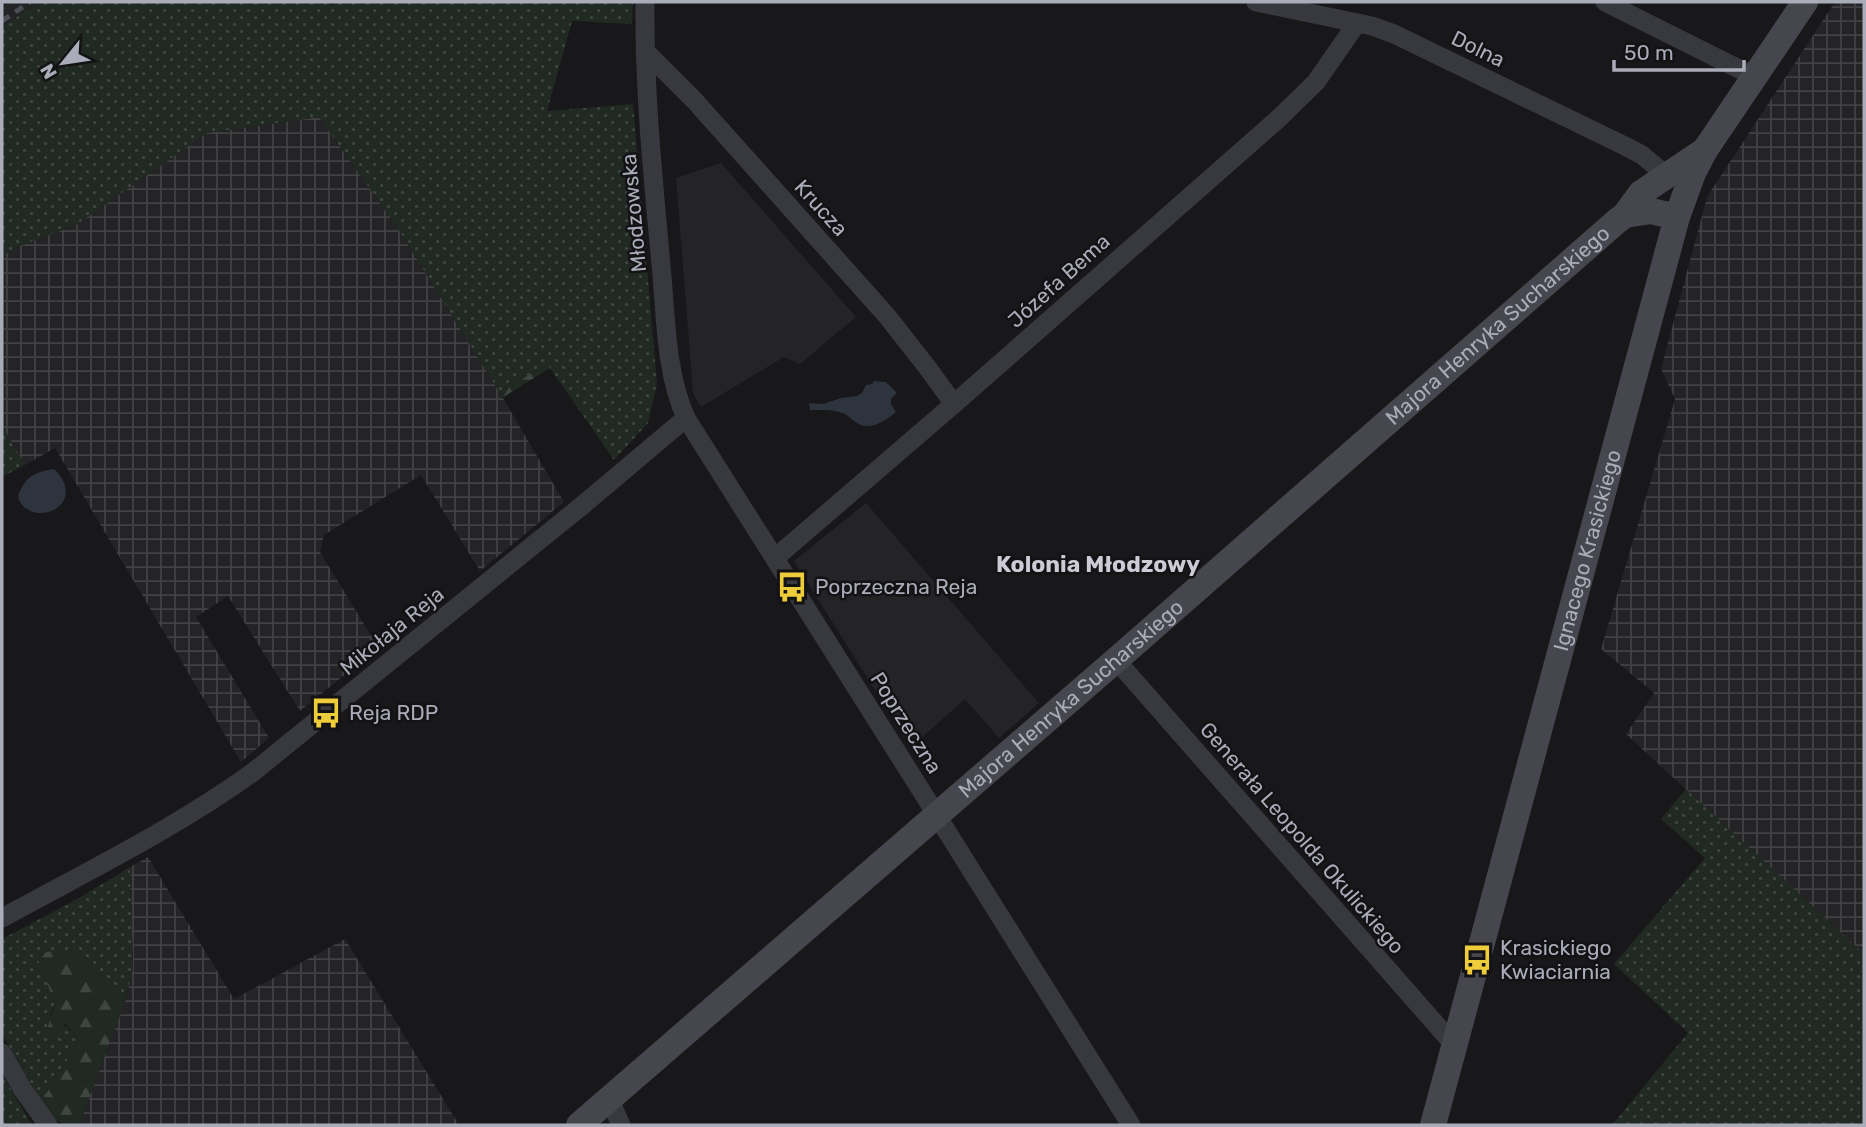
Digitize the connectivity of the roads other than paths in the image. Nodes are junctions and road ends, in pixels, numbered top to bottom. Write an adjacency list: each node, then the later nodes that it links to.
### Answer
1 (645, 2): 6 (street, Młodzowska)
2 (1256, 2): 5 (street, Dolna)
3 (1605, 2): 7 (street)
4 (1805, 2): 7 (street, Ignacego Krasickiego)
5 (1357, 23): 9 (street, Dolna); 12 (street, Józefa Bema)
6 (645, 51): 12 (street, Krucza); 13 (street, Młodzowska)
7 (1755, 77): 8 (street, Ignacego Krasickiego)
8 (1705, 150): 9 (street, Majora Henryka Sucharskiego); 11 (street, Ignacego Krasickiego)
9 (1666, 175): 10 (street, Majora Henryka Sucharskiego)
10 (1625, 215): 11 (street, Majora Henryka Sucharskiego); 15 (street, Majora Henryka Sucharskiego)
11 (1677, 217): 18 (street, Ignacego Krasickiego)
12 (954, 404): 14 (street, Józefa Bema)
13 (686, 418): 14 (street, Poprzeczna); 17 (street, Mikołaja Reja)
14 (775, 558): 16 (street, Poprzeczna)
15 (1116, 660): 16 (street, Majora Henryka Sucharskiego); 18 (street, Generała Leopolda Okulickiego)
16 (936, 814): 20 (street, Majora Henryka Sucharskiego); 24 (street, Poprzeczna)
17 (2, 918)
18 (1455, 1046): 25 (street, Ignacego Krasickiego)
19 (2, 1053): 21 (street)
20 (609, 1098): 22 (street, Majora Henryka Sucharskiego); 23 (street)
21 (48, 1125)
22 (579, 1125)
23 (621, 1125)
24 (1131, 1125)
25 (1433, 1125)

